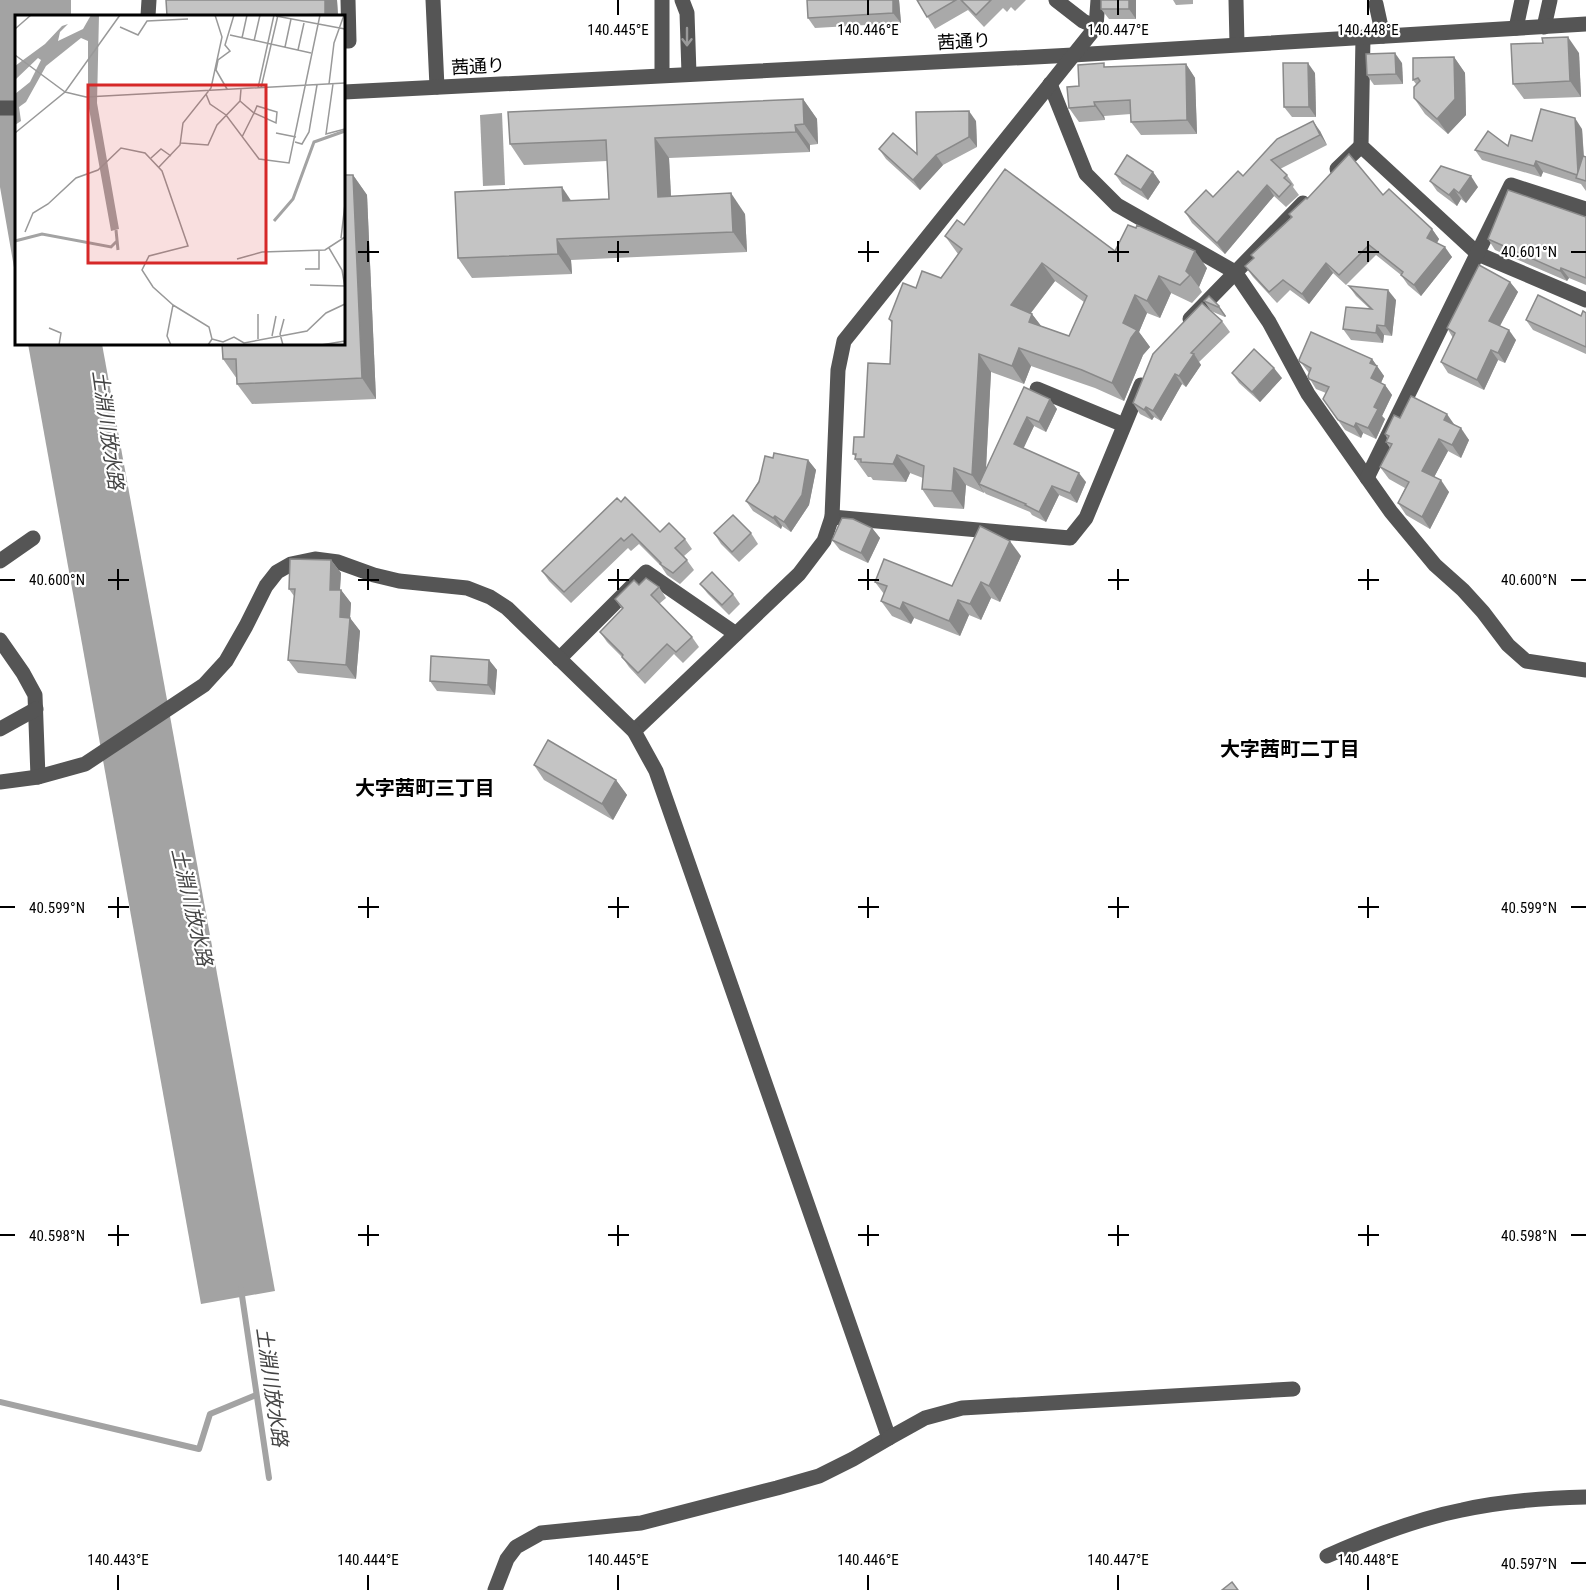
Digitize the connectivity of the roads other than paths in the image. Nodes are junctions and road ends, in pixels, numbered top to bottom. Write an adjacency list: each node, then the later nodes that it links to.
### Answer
1 (149, 0): 12 (street)
2 (348, 0): 19 (street)
3 (433, 0): 25 (street)
4 (662, 0): 23 (street)
5 (682, 0): 22 (street, one-way to 22)
6 (1056, 0): 14 (street)
7 (1098, 0): 14 (street)
8 (1236, 0): 20 (street)
9 (1522, 0): 16 (street)
10 (1550, 0): 15 (street)
11 (1376, 4): 17 (street)
12 (148, 15)
13 (1586, 24): 15 (street, 茜通り)
14 (1096, 27): 21 (street)
15 (1544, 27): 16 (street, 茜通り)
16 (1516, 28): 17 (street, 茜通り)
17 (1383, 36): 18 (street, 茜通り)
18 (1363, 37): 20 (street, 茜通り); 27 (street)
19 (345, 41)
20 (1237, 44): 21 (street, 茜通り)
21 (1073, 55): 22 (street, 茜通り); 24 (street)
22 (689, 74): 23 (street, 茜通り)
23 (662, 75): 25 (street, 茜通り)
24 (1050, 84): 32 (street); 39 (street)
25 (437, 87): 26 (street, 茜通り)
26 (345, 92)
27 (1360, 146): 28 (street); 31 (street)
28 (1327, 179)
29 (1310, 196): 32 (street)
30 (1586, 209): 31 (street)
31 (1478, 254): 33 (street); 38 (street)
32 (1235, 272): 34 (street); 38 (street)
33 (1586, 300)
34 (1182, 327)
35 (1148, 368): 37 (street)
36 (1037, 389): 37 (street)
37 (1124, 425): 39 (street)
38 (1366, 478): 45 (street)
39 (832, 517): 42 (street)
40 (33, 538): 41 (street)
41 (0, 561)
42 (736, 634): 44 (street); 48 (street)
43 (0, 640): 46 (street)
44 (559, 659): 48 (street); 49 (street)
45 (1586, 670)
46 (36, 709): 47 (street); 49 (street)
47 (0, 729)
48 (634, 731): 52 (street)
49 (38, 777): 50 (street)
50 (0, 782)
51 (1293, 1389): 52 (street)
52 (889, 1438): 55 (street)
53 (1586, 1497): 54 (street)
54 (1327, 1556)
55 (495, 1590)

